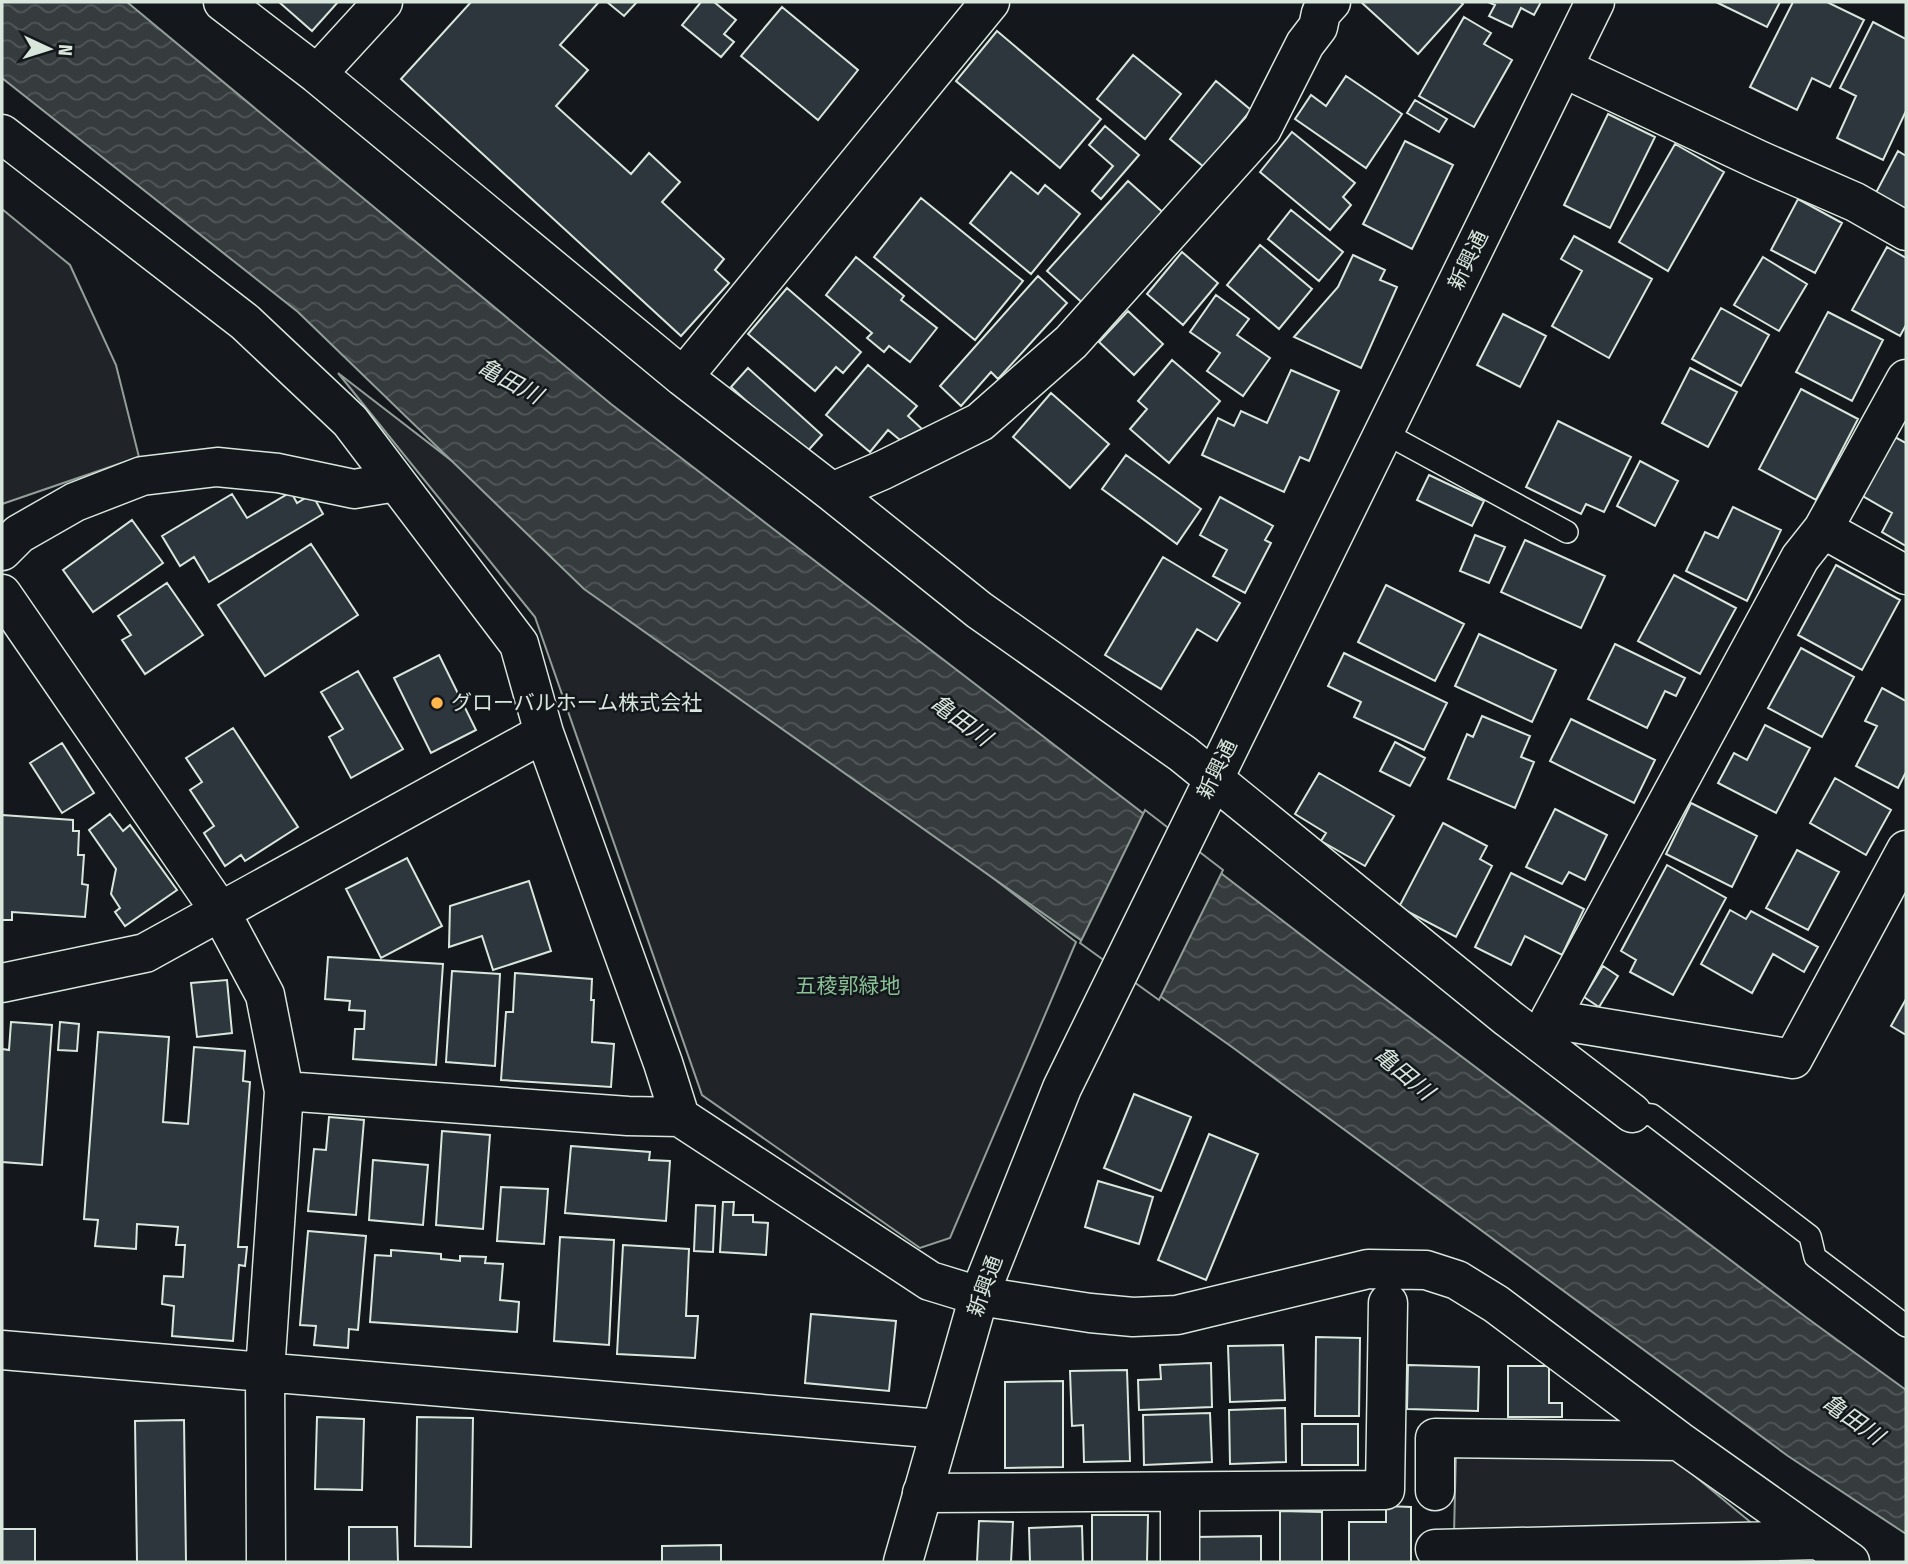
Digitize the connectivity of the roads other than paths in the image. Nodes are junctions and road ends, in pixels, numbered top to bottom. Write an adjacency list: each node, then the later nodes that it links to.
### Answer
1 (223, 2): 7 (street)
2 (383, 2): 7 (street)
3 (990, 2): 10 (street)
4 (1595, 2): 6 (street, 新興通)
5 (1318, 6): 14 (street)
6 (1563, 68): 9 (street); 12 (street, 新興通)
7 (317, 74): 10 (street)
8 (2, 134): 13 (street)
9 (1906, 230)
10 (683, 377): 14 (street)
11 (1906, 379): 15 (street)
12 (1383, 432): 16 (lane); 21 (street, 新興通)
13 (396, 482): 17 (street); 20 (street)
14 (832, 492): 21 (street)
15 (1823, 529): 18 (street); 26 (street)
16 (1567, 531)
17 (2, 551)
18 (1906, 575)
19 (2, 594): 23 (street)
20 (544, 733): 23 (street); 29 (street)
21 (1208, 788): 25 (street); 30 (street, 新興通)
22 (1906, 850): 26 (street)
23 (220, 911): 24 (street); 27 (street)
24 (2, 983)
25 (1508, 1018): 26 (street); 28 (street)
26 (1550, 1019)
27 (284, 1091): 29 (street); 34 (street)
28 (1632, 1113): 32 (lane)
29 (680, 1117): 30 (street)
30 (979, 1296): 35 (street, 新興通); 38 (street)
31 (1388, 1303): 36 (street)
32 (1906, 1326)
33 (2, 1350): 34 (street)
34 (265, 1372): 35 (street); 45 (street)
35 (940, 1429): 42 (street, 新興通)
36 (1387, 1437): 37 (street); 39 (street)
37 (1435, 1438): 38 (street); 40 (street)
38 (1679, 1441): 43 (street)
39 (1385, 1490): 40 (street); 41 (street)
40 (1435, 1491): 44 (street)
41 (1180, 1492): 42 (street); 47 (street)
42 (922, 1493): 46 (street, 新興通)
43 (1818, 1539): 44 (street); 48 (street)
44 (1435, 1555)
45 (266, 1562)
46 (903, 1562)
47 (1180, 1562)
48 (1850, 1562)

